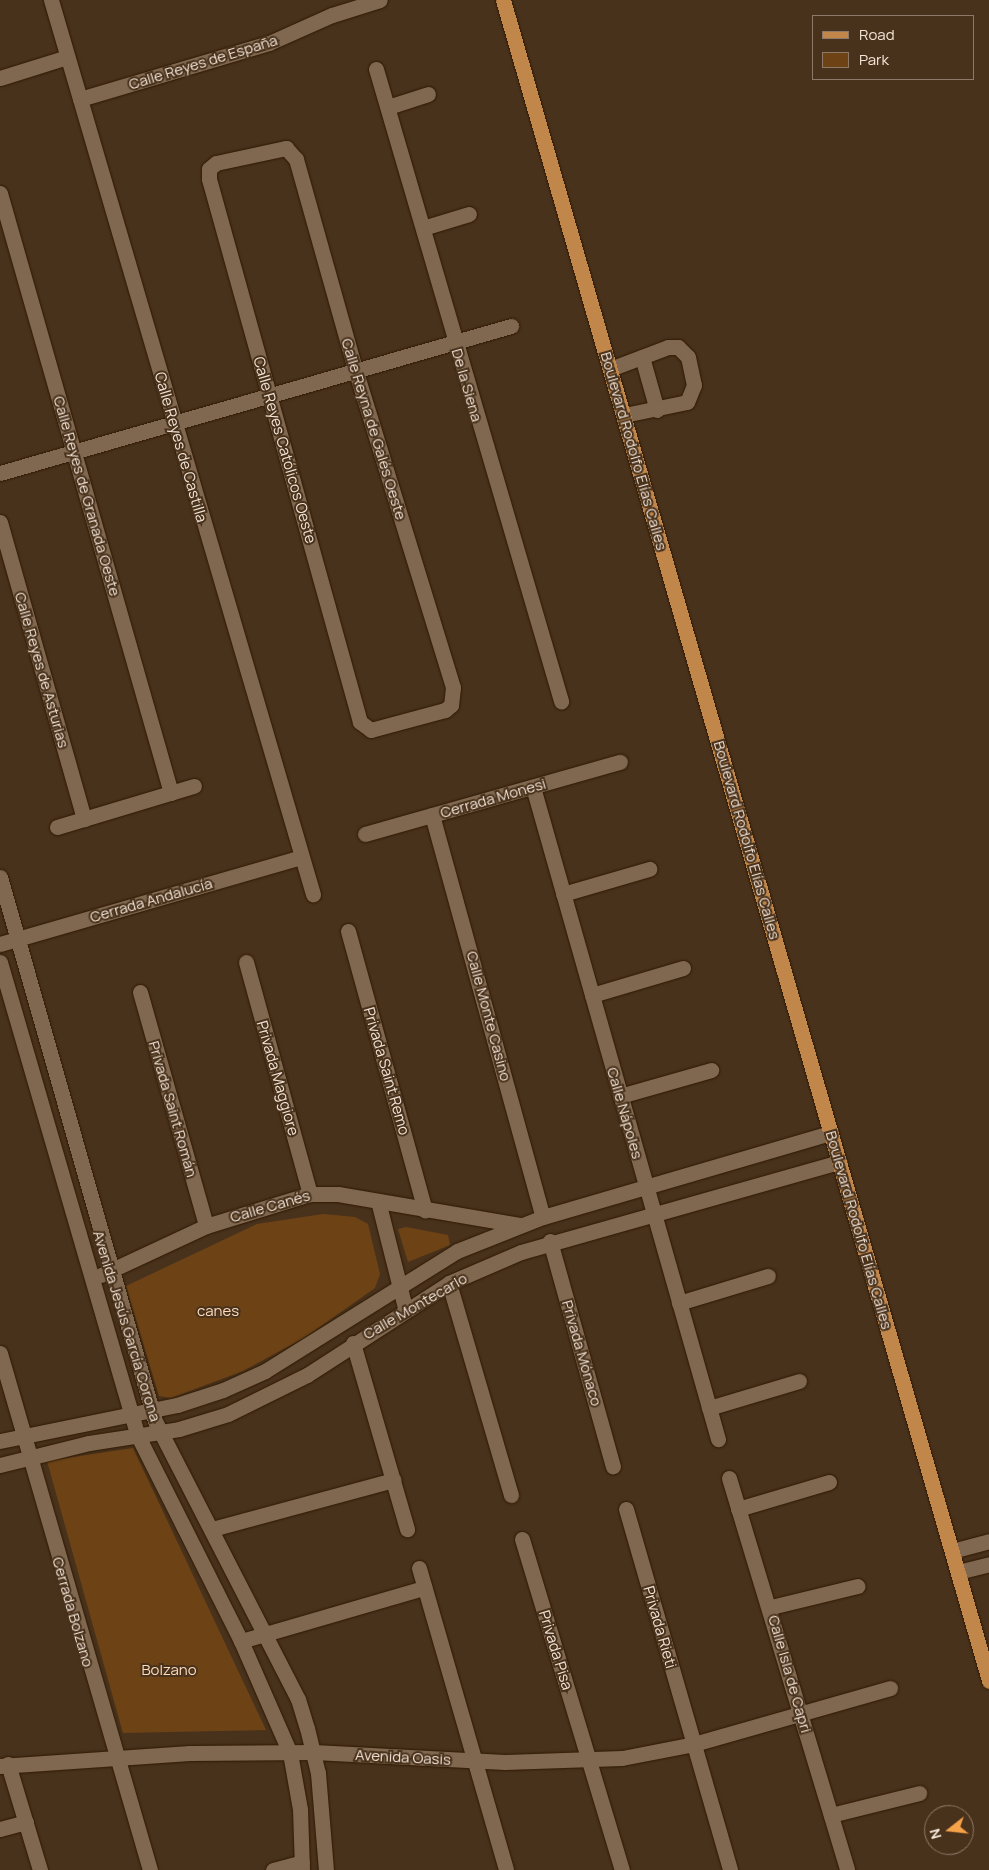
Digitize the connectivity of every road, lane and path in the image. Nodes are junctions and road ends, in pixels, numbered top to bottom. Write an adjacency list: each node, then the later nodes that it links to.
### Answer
1 (375, 0): 8 (street, Calle Reyes de España)
2 (503, 0): 17 (main road, Boulevard Rodolfo Elías Calles)
3 (57, 1): 4 (street, Calle Reyes de Castilla)
4 (67, 57): 6 (street); 8 (street, Calle Reyes de Castilla)
5 (376, 69): 9 (street, De la Siena)
6 (0, 78)
7 (428, 94): 9 (street)
8 (80, 99): 22 (street, Calle Reyes de Castilla)
9 (388, 106): 13 (street, De la Siena)
10 (286, 148): 18 (street, Calle Reyna de Galés Oeste); 19 (street, Calle Reyes Católicos Oeste)
11 (3, 195): 23 (street, Calle Reyes de Granada Oeste)
12 (469, 214): 13 (street)
13 (423, 228): 15 (street, De la Siena)
14 (511, 326): 15 (street)
15 (455, 344): 18 (street); 26 (street, De la Siena)
16 (642, 357): 17 (street); 20 (street); 20 (street)
17 (610, 369): 21 (main road, Boulevard Rodolfo Elías Calles)
18 (356, 372): 19 (street); 27 (street, Calle Reyna de Galés Oeste)
19 (270, 397): 22 (street); 27 (street, Calle Reyes Católicos Oeste)
20 (657, 410): 21 (street)
21 (624, 415): 52 (main road, Boulevard Rodolfo Elías Calles)
22 (173, 422): 23 (street); 36 (street, Calle Reyes de Castilla)
23 (75, 451): 24 (street); 31 (street, Calle Reyes de Granada Oeste)
24 (0, 473)
25 (0, 522): 33 (street, Calle Reyes de Asturias)
26 (561, 700)
27 (360, 722)
28 (620, 762): 30 (street, Cerrada Monesi)
29 (194, 786): 31 (street)
30 (533, 787): 32 (street, Cerrada Monesi); 40 (street, Calle Nápoles)
31 (171, 793): 33 (street)
32 (432, 815): 35 (street, Cerrada Monesi); 59 (street, Calle Monte Casino)
33 (84, 819): 34 (street)
34 (57, 827)
35 (365, 834)
36 (301, 857): 39 (street, Calle Reyes de Castilla); 42 (street, Cerrada Andalucía)
37 (649, 869): 40 (street)
38 (0, 877): 42 (street, Avenida Jesús García Corona)
39 (313, 894)
40 (563, 894): 48 (street, Calle Nápoles)
41 (348, 931): 57 (street, Privada Saint Remo)
42 (18, 939): 43 (street, Cerrada Andalucía); 63 (street, Avenida Jesús García Corona)
43 (0, 944)
44 (0, 962): 49 (street, Avenida Jesús García Corona)
45 (246, 962): 55 (street, Privada Maggiore)
46 (683, 968): 48 (street)
47 (140, 992): 61 (street, Privada Saint Román)
48 (592, 995): 51 (street, Calle Nápoles)
49 (5, 997): 65 (street, Avenida Jesús García Corona)
50 (711, 1070): 51 (street)
51 (620, 1096): 54 (street, Calle Nápoles)
52 (831, 1133): 53 (main road, Boulevard Rodolfo Elías Calles); 54 (street, Calle Montecarlo)
53 (840, 1162): 58 (street, Calle Montecarlo); 94 (main road, Boulevard Rodolfo Elías Calles)
54 (646, 1187): 58 (street, Calle Nápoles); 59 (street, Calle Montecarlo)
55 (310, 1194): 56 (street, Calle Canés); 61 (street, Calle Canés)
56 (378, 1201): 57 (street, Calle Canés); 67 (street)
57 (425, 1211): 60 (street, Calle Canés)
58 (652, 1212): 62 (street, Calle Montecarlo); 68 (street, Calle Nápoles)
59 (543, 1218): 60 (street, Calle Montecarlo)
60 (520, 1225): 67 (street, Calle Montecarlo)
61 (206, 1226): 63 (street, Calle Canés)
62 (550, 1240): 66 (street, Calle Montecarlo); 83 (street, Privada Mónaco)
63 (109, 1272): 65 (street, Calle Canés); 74 (street, Avenida Jesús García Corona)
64 (768, 1276): 68 (street)
65 (90, 1280): 75 (street, Avenida Jesús García Corona)
66 (449, 1283): 69 (street, Calle Montecarlo); 87 (street)
67 (398, 1285): 69 (street); 74 (street, Calle Montecarlo)
68 (679, 1302): 73 (street, Calle Nápoles)
69 (405, 1308): 70 (street, Calle Montecarlo)
70 (353, 1343): 76 (street, Calle Montecarlo); 85 (street)
71 (0, 1353): 77 (street, Cerrada Bolzano)
72 (799, 1381): 73 (street)
73 (709, 1408): 79 (street, Calle Nápoles)
74 (151, 1410): 75 (street, Calle Montecarlo); 76 (street, Avenida Jesús García Corona)
75 (130, 1413): 77 (street, Calle Montecarlo); 78 (street, Avenida Jesús García Corona)
76 (160, 1433): 78 (street, Calle Montecarlo); 90 (street, Avenida Jesús García Corona)
77 (24, 1435): 80 (street, Calle Montecarlo); 81 (street, Cerrada Bolzano)
78 (138, 1436): 81 (street, Calle Montecarlo); 102 (street, Avenida Jesús García Corona)
79 (718, 1439)
80 (0, 1442)
81 (29, 1458): 82 (street, Calle Montecarlo); 109 (street, Cerrada Bolzano)
82 (0, 1466)
83 (613, 1466)
84 (729, 1478): 89 (street, Calle Isla de Capri)
85 (393, 1480): 90 (street); 91 (street)
86 (829, 1482): 89 (street)
87 (511, 1496)
88 (626, 1509): 106 (street, Privada Rieti)
89 (738, 1509): 100 (street, Calle Isla de Capri)
90 (212, 1529): 101 (street, Avenida Jesús García Corona)
91 (407, 1529)
92 (522, 1540): 110 (street, Privada Pisa)
93 (989, 1541): 94 (street)
94 (952, 1551): 97 (main road, Boulevard Rodolfo Elías Calles)
95 (989, 1564): 97 (street)
96 (419, 1568): 99 (street)
97 (958, 1572): 103 (main road, Boulevard Rodolfo Elías Calles)
98 (858, 1586): 100 (street)
99 (424, 1588): 101 (street); 111 (street)
100 (771, 1608): 105 (street, Calle Isla de Capri)
101 (262, 1632): 102 (street); 107 (street, Avenida Jesús García Corona)
102 (241, 1641): 108 (street, Avenida Jesús García Corona)
103 (989, 1681)
104 (890, 1688): 105 (street, Avenida Oasis)
105 (800, 1712): 106 (street, Avenida Oasis); 114 (street, Calle Isla de Capri)
106 (694, 1744): 110 (street, Avenida Oasis); 124 (street, Privada Rieti)
107 (314, 1752): 108 (street, Avenida Oasis); 111 (street, Avenida Oasis); 121 (street, Avenida Jesús García Corona)
108 (290, 1753): 109 (street, Avenida Oasis); 117 (street, Avenida Jesús García Corona)
109 (114, 1757): 112 (street, Avenida Oasis); 119 (street, Cerrada Bolzano)
110 (590, 1760): 111 (street, Avenida Oasis); 123 (street, Privada Pisa)
111 (476, 1761): 122 (street)
112 (4, 1765): 115 (street)
113 (919, 1793): 114 (street)
114 (831, 1815): 125 (street, Calle Isla de Capri)
115 (26, 1822): 116 (street); 118 (street)
116 (0, 1829)
117 (302, 1866): 120 (street)
118 (40, 1870)
119 (150, 1870)
120 (273, 1870)
121 (326, 1870)
122 (506, 1870)
123 (622, 1870)
124 (730, 1870)
125 (847, 1870)

